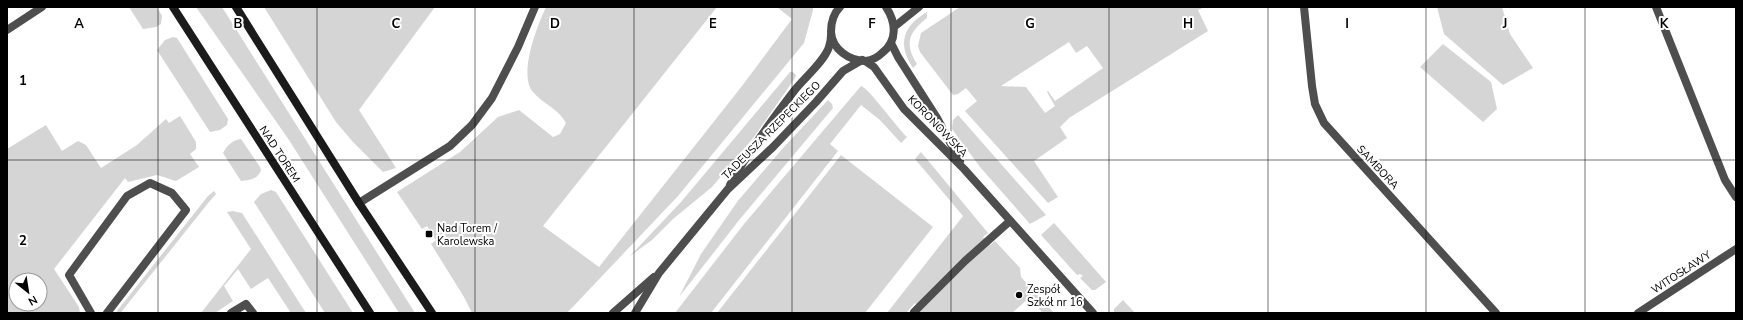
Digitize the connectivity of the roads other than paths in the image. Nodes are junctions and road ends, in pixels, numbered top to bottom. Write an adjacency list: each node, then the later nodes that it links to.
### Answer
1 (42, 7): 11 (street)
2 (173, 7): 27 (main road, NAD TOREM)
3 (236, 7): 18 (main road)
4 (535, 7): 18 (street)
5 (886, 7): 10 (street)
6 (919, 7): 10 (street)
7 (1304, 7): 32 (street, SAMBORA)
8 (1656, 7): 17 (street)
9 (836, 9): 12 (street, TADEUSZA RZEPECKIEGO)
10 (894, 27): 13 (street)
11 (7, 30)
12 (832, 35): 14 (street); 16 (street, TADEUSZA RZEPECKIEGO)
13 (891, 43): 14 (street, TADEUSZA RZEPECKIEGO); 15 (street, KORONOWSKA)
14 (864, 60): 15 (street, KORONOWSKA); 16 (street, TADEUSZA RZEPECKIEGO)
15 (964, 169): 19 (street, KORONOWSKA)
16 (728, 190): 21 (street)
17 (1736, 197)
18 (359, 203): 28 (main road)
19 (1010, 221): 22 (street); 31 (street, KORONOWSKA)
20 (1736, 249): 33 (street, WITOSŁAWY)
21 (659, 273): 29 (street); 30 (street)
22 (914, 312)
23 (91, 313): 24 (street)
24 (107, 313)
25 (231, 313): 26 (street)
26 (252, 313)
27 (370, 313)
28 (432, 313)
29 (613, 313)
30 (635, 313)
31 (1093, 313)
32 (1496, 313)
33 (1638, 313)

